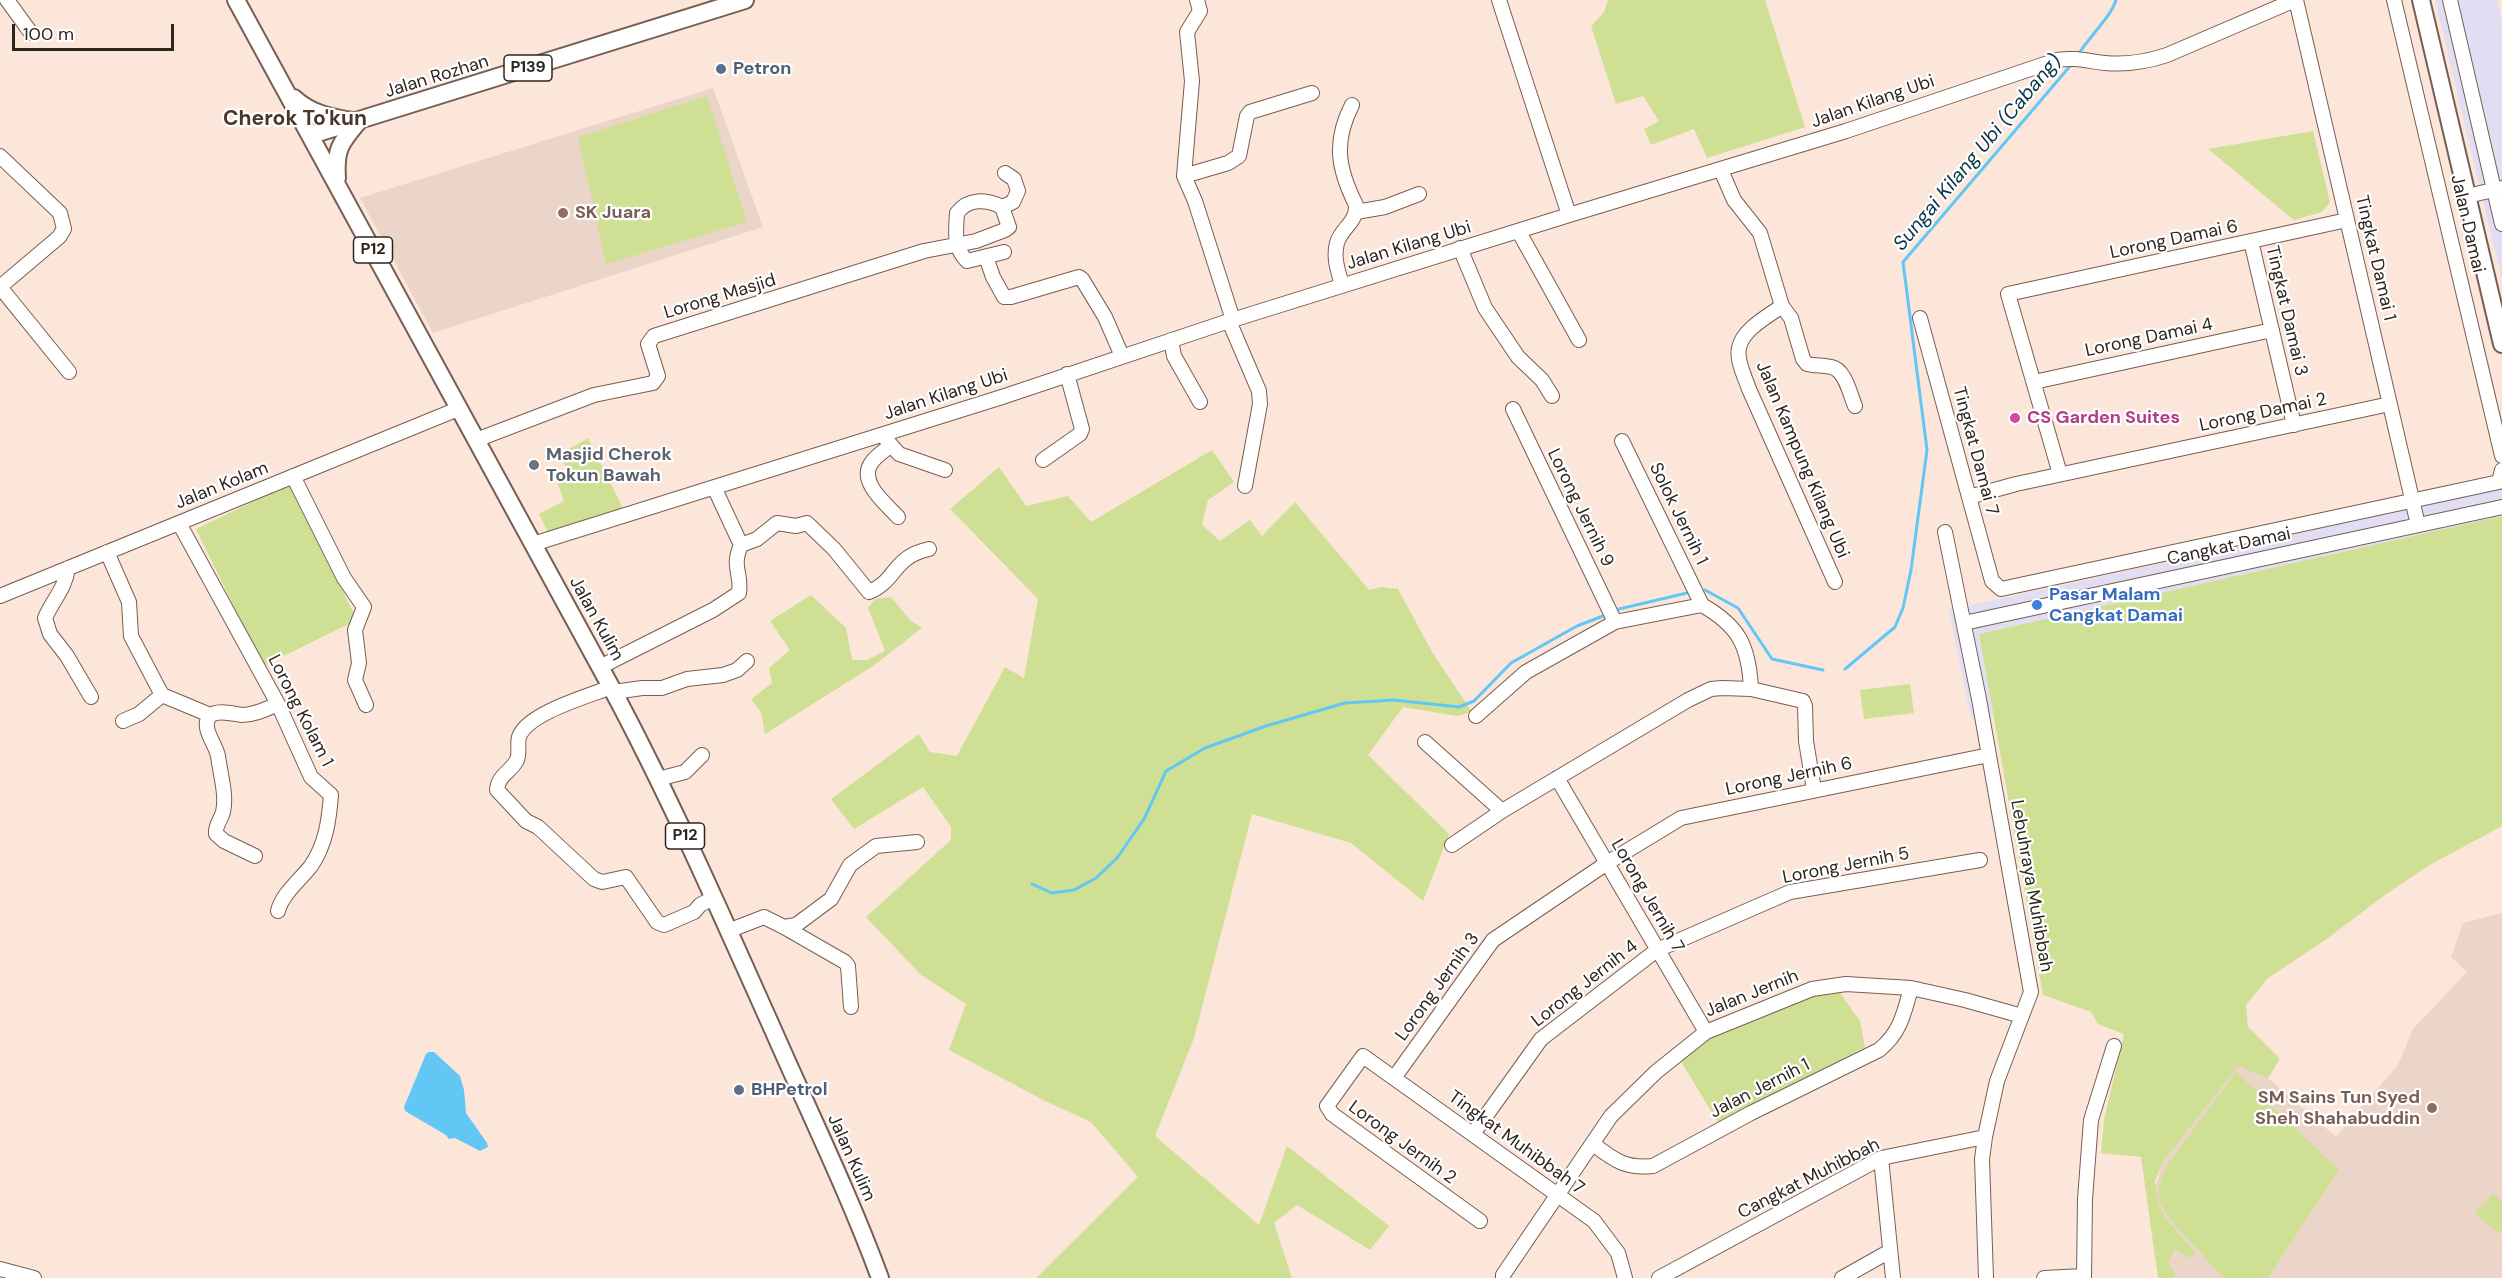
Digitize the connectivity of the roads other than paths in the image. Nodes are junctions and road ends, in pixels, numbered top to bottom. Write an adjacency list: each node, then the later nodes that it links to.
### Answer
1 (7, 0): 10 (street); 11 (street)
2 (236, 0): 12 (main road, Jalan Kulim / P12)
3 (745, 0): 16 (main road, Jalan Rozhan / P139)
4 (1197, 0): 22 (street)
5 (1499, 0): 29 (street)
6 (2295, 0): 20 (street, Jalan Kilang Ubi); 30 (street, Tingkat Damai 1)
7 (2394, 0): 17 (street, Jalan Damai)
8 (2421, 0): 15 (main road, Jalan Damai)
9 (2450, 0): 24 (street, Jalan Damai)
10 (0, 6)
11 (31, 33)
12 (287, 92): 16 (main road); 18 (main road, Jalan Kulim / P12)
13 (1312, 93): 22 (street)
14 (1352, 105): 28 (street)
15 (2450, 121): 17 (street); 26 (main road, Jalan Damai)
16 (358, 122): 18 (main road, Jalan Rozhan / P139); 23 (main road)
17 (2425, 128): 61 (street, Jalan Damai)
18 (311, 135): 23 (main road, Jalan Kulim / P12)
19 (0, 156): 39 (street)
20 (1721, 170): 29 (street, Jalan Kilang Ubi); 40 (street)
21 (1005, 173): 27 (street)
22 (1184, 176): 42 (street)
23 (338, 185): 55 (main road, Jalan Kulim / P12)
24 (2498, 189): 26 (street); 31 (street, Jalan Damai)
25 (1419, 194): 28 (street)
26 (2467, 196): 46 (main road, Jalan Damai)
27 (1002, 207): 34 (street); 34 (street)
28 (1356, 212): 38 (street)
29 (1569, 215): 32 (street, Jalan Kilang Ubi)
30 (2347, 220): 33 (street, Lorong Damai 6); 53 (street, Tingkat Damai 1)
31 (2502, 224)
32 (1519, 232): 35 (street, Jalan Kilang Ubi); 45 (street)
33 (2251, 241): 43 (street, Tingkat Damai 3); 50 (street, Lorong Damai 6)
34 (956, 244): 37 (street); 58 (street, Lorong Masjid)
35 (1460, 248): 38 (street, Jalan Kilang Ubi); 51 (street)
36 (1004, 252): 37 (street)
37 (986, 257): 47 (street)
38 (1342, 285): 42 (street, Jalan Kilang Ubi)
39 (0, 287): 48 (street)
40 (1782, 306): 54 (street); 81 (street, Jalan Kampung Kilang Ubi)
41 (1920, 318): 69 (street, Tingkat Damai 7)
42 (1231, 320): 44 (street, Jalan Kilang Ubi); 67 (street)
43 (2272, 330): 50 (street, Lorong Damai 4); 57 (street, Tingkat Damai 3)
44 (1171, 340): 47 (street, Jalan Kilang Ubi); 52 (street)
45 (1578, 340)
46 (2502, 344)
47 (1122, 356): 49 (street, Jalan Kilang Ubi)
48 (69, 372)
49 (1066, 374): 59 (street, Jalan Kilang Ubi); 62 (street)
50 (2034, 382): 64 (street)
51 (1552, 396)
52 (1200, 402)
53 (2390, 404): 57 (street, Lorong Damai 2); 70 (street, Tingkat Damai 1)
54 (1855, 406)
55 (458, 409): 58 (main road, Jalan Kulim / P12); 65 (street, Jalan Kolam)
56 (1513, 409): 85 (street, Lorong Jernih 9)
57 (2295, 425): 64 (street, Lorong Damai 2)
58 (476, 440): 76 (main road, Jalan Kulim / P12)
59 (886, 440): 63 (street); 68 (street, Jalan Kilang Ubi); 72 (street)
60 (1622, 441): 84 (street, Solok Jernih 1)
61 (2502, 456)
62 (1043, 460)
63 (945, 470)
64 (2061, 474): 69 (street, Lorong Damai 2)
65 (293, 476): 73 (street, Jalan Kolam); 94 (street)
66 (2500, 476): 70 (street, Cangkat Damai)
67 (1245, 486)
68 (714, 487): 76 (street, Jalan Kilang Ubi); 77 (street)
69 (1969, 497): 82 (street, Tingkat Damai 7)
70 (2413, 501): 74 (street, Tingkat Damai 1); 82 (street, Cangkat Damai)
71 (2502, 507): 74 (street, Cangkat Damai)
72 (898, 517)
73 (179, 523): 79 (street, Jalan Kolam); 93 (street, Lorong Kolam 1)
74 (2418, 525): 86 (street, Cangkat Damai)
75 (1945, 532): 86 (street, Lebuhraya Muhibbah)
76 (533, 544): 88 (main road, Jalan Kulim / P12)
77 (741, 545): 78 (street); 88 (street)
78 (929, 549)
79 (107, 552): 80 (street, Jalan Kolam); 91 (street)
80 (68, 568): 83 (street, Jalan Kolam); 92 (street)
81 (1835, 582)
82 (2001, 589)
83 (0, 596)
84 (1702, 604): 85 (street); 90 (street)
85 (1616, 622): 96 (street)
86 (1964, 623): 100 (street, Lebuhraya Muhibbah)
87 (747, 662): 89 (street)
88 (600, 667): 89 (main road, Jalan Kulim / P12)
89 (613, 689): 101 (main road, Jalan Kulim / P12); 110 (street)
90 (1751, 689): 102 (street); 103 (street)
91 (162, 695): 95 (street); 97 (street)
92 (91, 697)
93 (278, 704): 95 (street); 111 (street, Lorong Kolam 1)
94 (366, 705)
95 (210, 716): 107 (street)
96 (1476, 716)
97 (123, 721)
98 (1425, 742): 104 (street)
99 (702, 755): 101 (street)
100 (1989, 755): 103 (street, Lorong Jernih 6); 117 (street, Lebuhraya Muhibbah)
101 (658, 778): 110 (main road, Jalan Kulim / P12)
102 (1557, 778): 104 (street); 109 (street, Lorong Jernih 7)
103 (1814, 790): 109 (street, Lorong Jernih 6)
104 (1502, 811): 106 (street)
105 (917, 842): 112 (street)
106 (1452, 845)
107 (255, 856)
108 (1980, 860): 114 (street, Lorong Jernih 5)
109 (1607, 862): 114 (street, Lorong Jernih 7); 121 (street, Lorong Jernih 3)
110 (713, 898): 113 (main road, Jalan Kulim / P12)
111 (278, 911)
112 (784, 927): 113 (street); 116 (street)
113 (728, 930): 132 (main road, Jalan Kulim / P12)
114 (1658, 950): 118 (street, Lorong Jernih 7); 122 (street, Lorong Jernih 4)
115 (1911, 988): 117 (street, Jalan Jernih); 118 (street, Jalan Jernih); 124 (street, Jalan Jernih 1)
116 (851, 1007)
117 (2022, 1016): 123 (street, Lebuhraya Muhibbah)
118 (1706, 1032): 124 (street, Jalan Jernih)
119 (2114, 1046): 130 (street)
120 (1363, 1056): 121 (street, Tingkat Muhibbah 7); 127 (street, Lorong Jernih 2)
121 (1394, 1078): 122 (street, Tingkat Muhibbah 7)
122 (1473, 1134): 126 (street, Tingkat Muhibbah 7)
123 (1985, 1137): 125 (street, Cangkat Muhibbah); 138 (street, Lebuhraya Muhibbah)
124 (1593, 1144): 126 (street, Jalan Jernih)
125 (1881, 1158): 128 (street); 135 (street, Cangkat Muhibbah)
126 (1557, 1195): 133 (street, Jalan Jernih); 134 (street, Tingkat Muhibbah 7)
127 (1480, 1221)
128 (1890, 1251): 136 (street); 137 (street)
129 (0, 1269): 131 (street)
130 (2084, 1277): 139 (street)
131 (34, 1278)
132 (880, 1278)
133 (1503, 1278)
134 (1625, 1278)
135 (1659, 1278)
136 (1842, 1278)
137 (1893, 1278)
138 (1986, 1278)
139 (2044, 1278)

